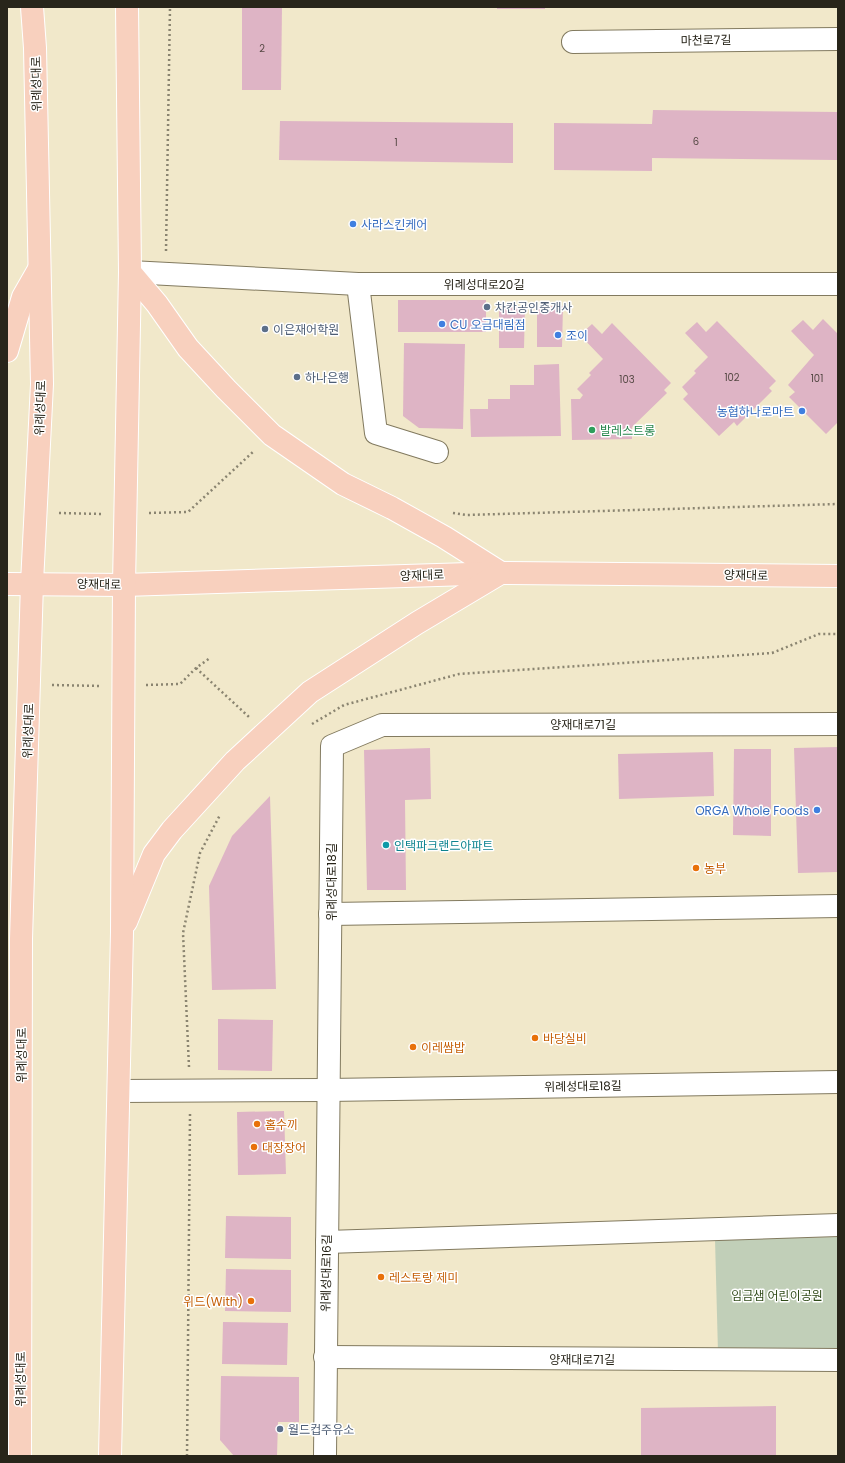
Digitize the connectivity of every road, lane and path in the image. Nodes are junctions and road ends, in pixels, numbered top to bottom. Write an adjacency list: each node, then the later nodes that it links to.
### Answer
1 (32, 7): 6 (main road, 위례성대로)
2 (127, 7): 7 (main road)
3 (170, 7): 8 (path)
4 (838, 39): 5 (street, 마천로7길)
5 (573, 42)
6 (40, 268): 11 (main road); 15 (main road, 위례성대로)
7 (130, 272): 8 (street, 위례성대로20길); 12 (main road); 17 (main road)
8 (166, 273): 9 (street, 위례성대로20길)
9 (358, 284): 10 (street, 위례성대로20길); 13 (street)
10 (838, 284)
11 (7, 351)
12 (272, 434): 17 (path); 18 (main road)
13 (437, 452)
14 (838, 504): 16 (path)
15 (36, 513): 17 (path); 20 (main road, 위례성대로)
16 (452, 513)
17 (125, 514): 22 (main road)
18 (502, 572): 19 (main road, 양재대로); 22 (main road, 양재대로); 35 (main road)
19 (838, 576)
20 (32, 583): 21 (main road, 양재대로); 22 (main road, 양재대로); 26 (main road, 위례성대로)
21 (7, 584)
22 (124, 585): 27 (main road)
23 (838, 634): 30 (path)
24 (210, 658): 25 (path)
25 (196, 668): 27 (path); 28 (path)
26 (29, 684): 27 (path); 36 (main road, 위례성대로)
27 (123, 685): 35 (main road)
28 (251, 719)
29 (838, 724): 31 (street, 양재대로71길)
30 (311, 725)
31 (332, 746): 34 (street, 위례성대로18길)
32 (7, 884): 36 (main road)
33 (838, 906): 34 (street)
34 (330, 914): 39 (street, 위례성대로18길)
35 (122, 932): 38 (main road)
36 (22, 939): 44 (main road, 위례성대로)
37 (838, 1082): 39 (street, 위례성대로18길)
38 (119, 1090): 39 (street, 위례성대로18길); 45 (main road)
39 (328, 1090): 41 (street, 위례성대로16길)
40 (838, 1225): 41 (street)
41 (326, 1242): 42 (street, 위례성대로16길)
42 (325, 1357): 43 (street, 양재대로71길); 46 (street, 위례성대로16길)
43 (838, 1360)
44 (20, 1456)
45 (110, 1456)
46 (325, 1456)

